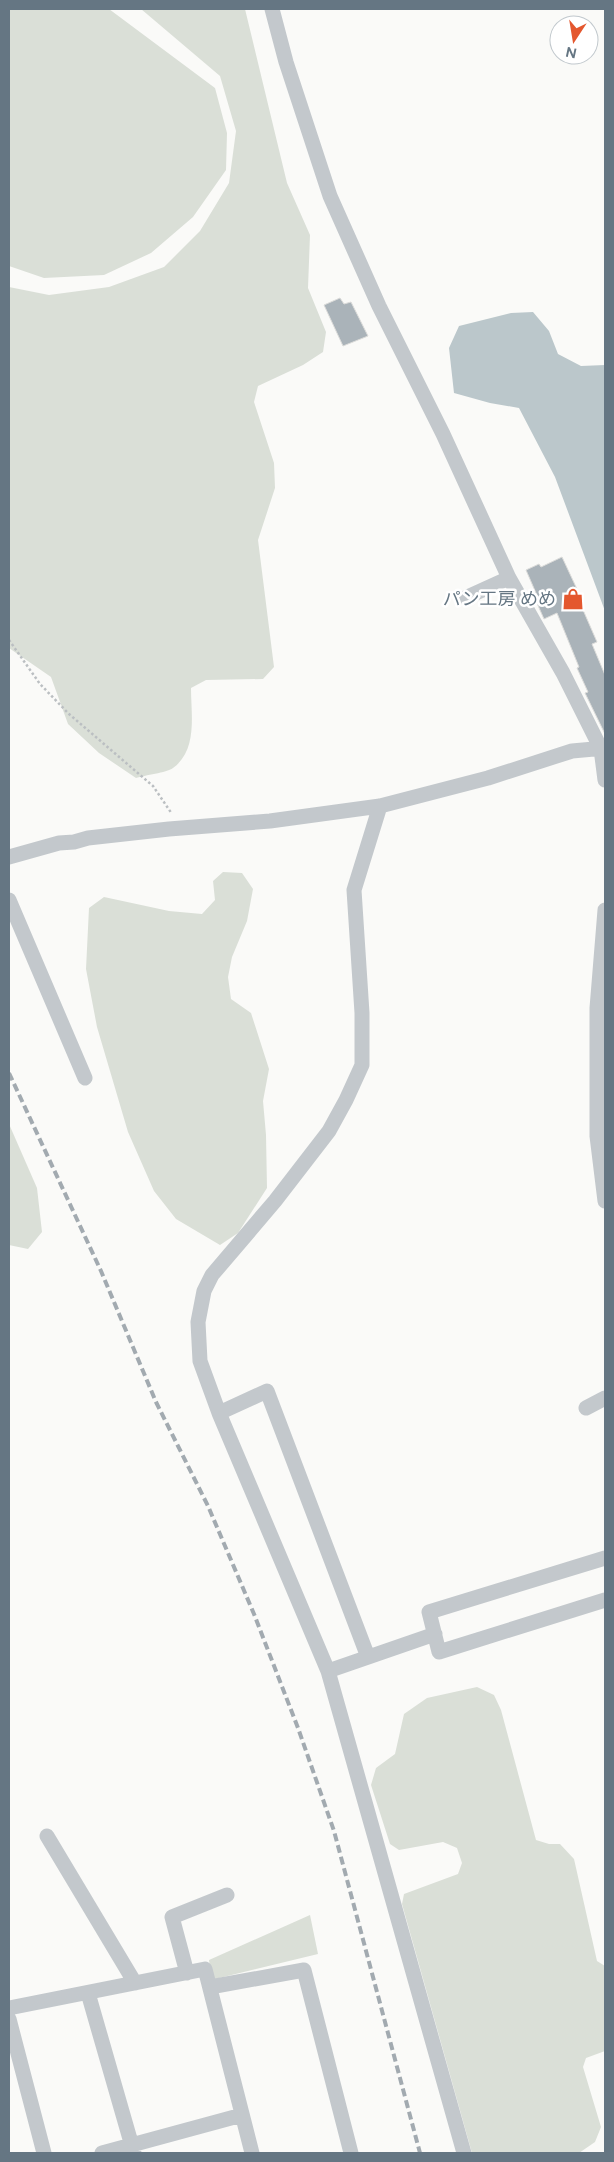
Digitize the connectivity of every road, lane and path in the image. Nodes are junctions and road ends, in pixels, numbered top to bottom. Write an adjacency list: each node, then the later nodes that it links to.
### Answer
1 (272, 9): 2 (street)
2 (509, 578): 3 (street); 5 (street)
3 (465, 598)
4 (9, 640): 8 (path)
5 (603, 748): 6 (street); 7 (street)
6 (605, 780)
7 (380, 806): 8 (street); 16 (street)
8 (180, 828): 9 (street)
9 (9, 857)
10 (9, 900): 12 (street)
11 (605, 910): 13 (street)
12 (85, 1078)
13 (605, 1201)
14 (605, 1398): 15 (street)
15 (586, 1408)
16 (219, 1413): 20 (street); 21 (street)
17 (605, 1558): 19 (street)
18 (605, 1600): 19 (street)
19 (435, 1634): 20 (street)
20 (368, 1657): 21 (street)
21 (328, 1672): 36 (street)
22 (47, 1836): 25 (street)
23 (227, 1895): 24 (street)
24 (187, 1972): 25 (street); 26 (street)
25 (135, 1983): 27 (street)
26 (210, 1987): 30 (street); 35 (street)
27 (88, 1993): 28 (street); 31 (street)
28 (9, 2008)
29 (9, 2019): 32 (street)
30 (242, 2115): 31 (street); 34 (street)
31 (133, 2149): 33 (street)
32 (44, 2153)
33 (102, 2153)
34 (252, 2153)
35 (351, 2153)
36 (464, 2153)

